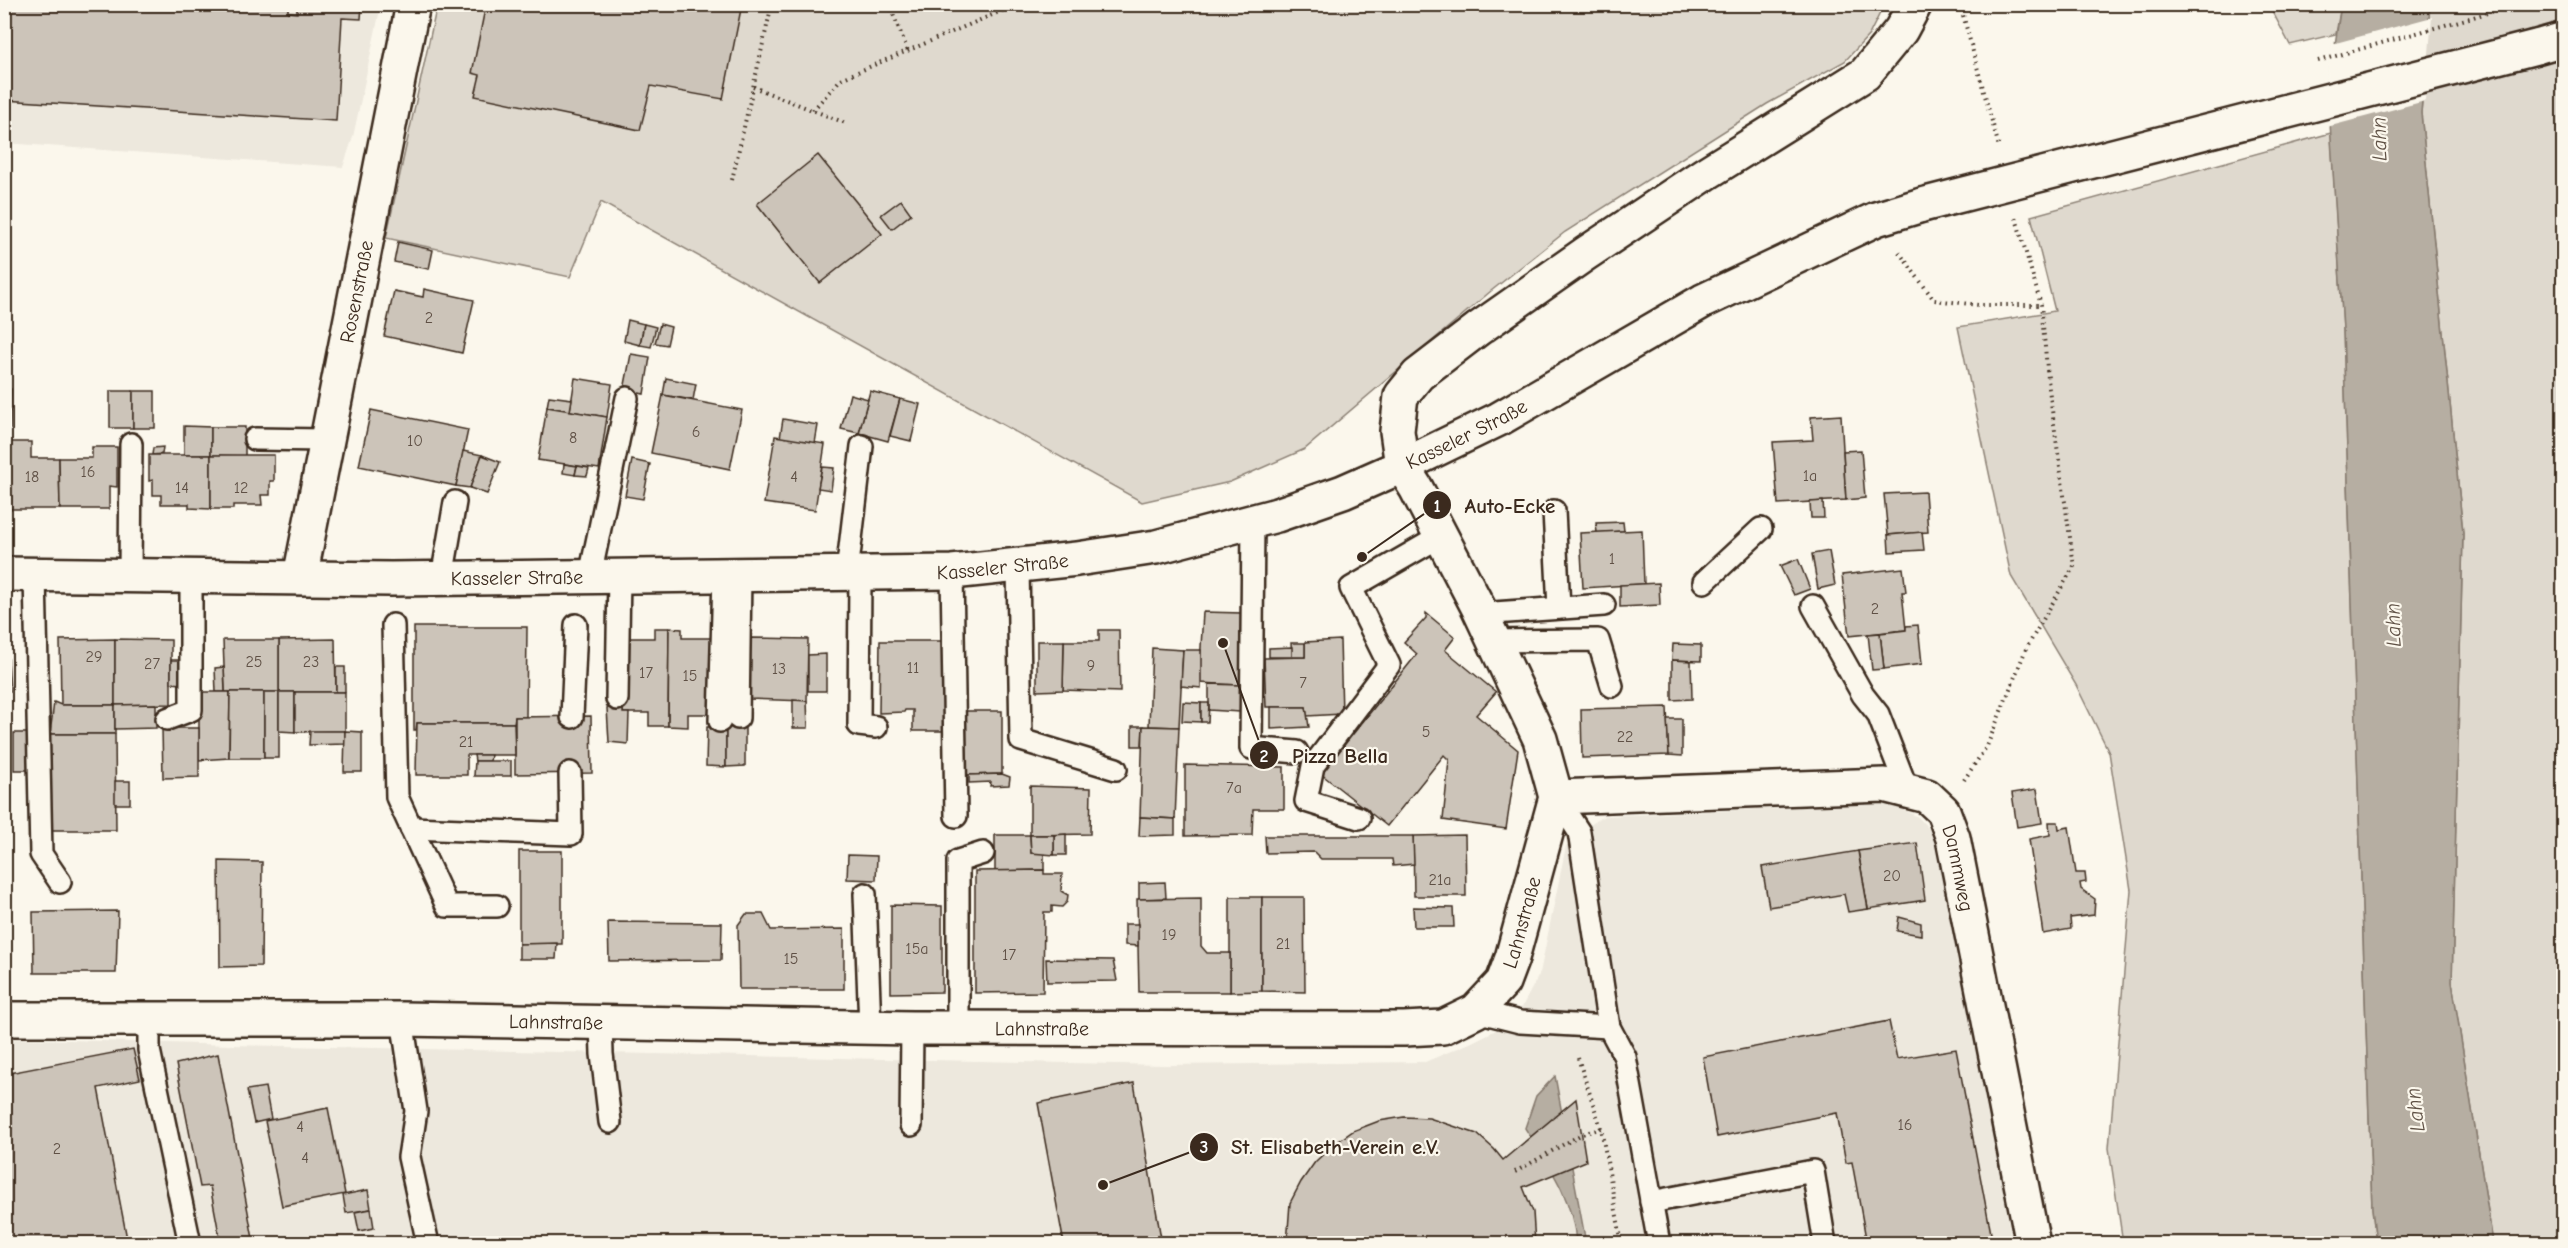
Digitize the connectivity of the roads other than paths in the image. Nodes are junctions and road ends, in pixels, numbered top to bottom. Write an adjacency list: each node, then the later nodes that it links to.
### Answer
1 (413, 4): 6 (street, Rosenstraße)
2 (1915, 4): 9 (street)
3 (2550, 43): 9 (street, Kasseler Straße, bridge)
4 (627, 398): 22 (lane)
5 (255, 439): 6 (lane)
6 (325, 440): 23 (street, Rosenstraße)
7 (131, 444): 20 (lane)
8 (862, 446): 17 (lane)
9 (1402, 466): 12 (street, Kasseler Straße); 14 (street)
10 (455, 502): 24 (lane)
11 (1554, 511): 28 (lane)
12 (1253, 522): 15 (street, Kasseler Straße); 38 (lane)
13 (1761, 529): 25 (lane)
14 (1441, 536): 31 (street); 44 (lane)
15 (1018, 567): 16 (street, Kasseler Straße); 39 (lane)
16 (952, 572): 17 (street, Kasseler Straße); 43 (lane)
17 (853, 573): 19 (street, Kasseler Straße); 37 (lane)
18 (20, 574): 20 (street, Kasseler Straße); 47 (lane)
19 (732, 574): 22 (street, Kasseler Straße); 36 (lane)
20 (130, 576): 21 (street, Kasseler Straße)
21 (190, 576): 23 (street, Kasseler Straße); 35 (lane)
22 (605, 576): 24 (street, Kasseler Straße); 33 (lane)
23 (300, 577): 24 (street, Kasseler Straße)
24 (442, 578)
25 (1704, 582)
26 (1604, 605): 28 (lane)
27 (1813, 606): 41 (lane)
28 (1559, 608): 31 (lane)
29 (393, 625): 45 (lane)
30 (576, 625): 34 (lane)
31 (1487, 628): 32 (lane); 42 (street)
32 (1612, 686)
33 (617, 699)
34 (572, 717)
35 (167, 719)
36 (729, 719)
37 (876, 727)
38 (1297, 752)
39 (1116, 769)
40 (570, 773): 45 (lane)
41 (1907, 789): 42 (street, Dammweg); 66 (street, Dammweg)
42 (1556, 797): 50 (street, Lahnstraße); 56 (lane)
43 (956, 816)
44 (1359, 818)
45 (411, 828): 49 (lane)
46 (983, 854): 58 (lane)
47 (60, 882)
48 (865, 894): 55 (lane)
49 (497, 906)
50 (1476, 1011): 56 (lane); 58 (street, Lahnstraße)
51 (4, 1019): 53 (street, Lahnstraße)
52 (402, 1019): 53 (street, Lahnstraße); 54 (street, Lahnstraße); 63 (lane)
53 (149, 1021): 62 (lane)
54 (601, 1023): 55 (street, Lahnstraße); 59 (lane)
55 (870, 1027): 57 (street, Lahnstraße)
56 (1608, 1027): 61 (lane)
57 (912, 1028): 58 (street, Lahnstraße); 60 (lane)
58 (958, 1028)
59 (610, 1122)
60 (911, 1125)
61 (1651, 1202): 64 (lane); 65 (lane)
62 (190, 1244)
63 (428, 1244)
64 (1659, 1244)
65 (1825, 1244)
66 (2033, 1244)

